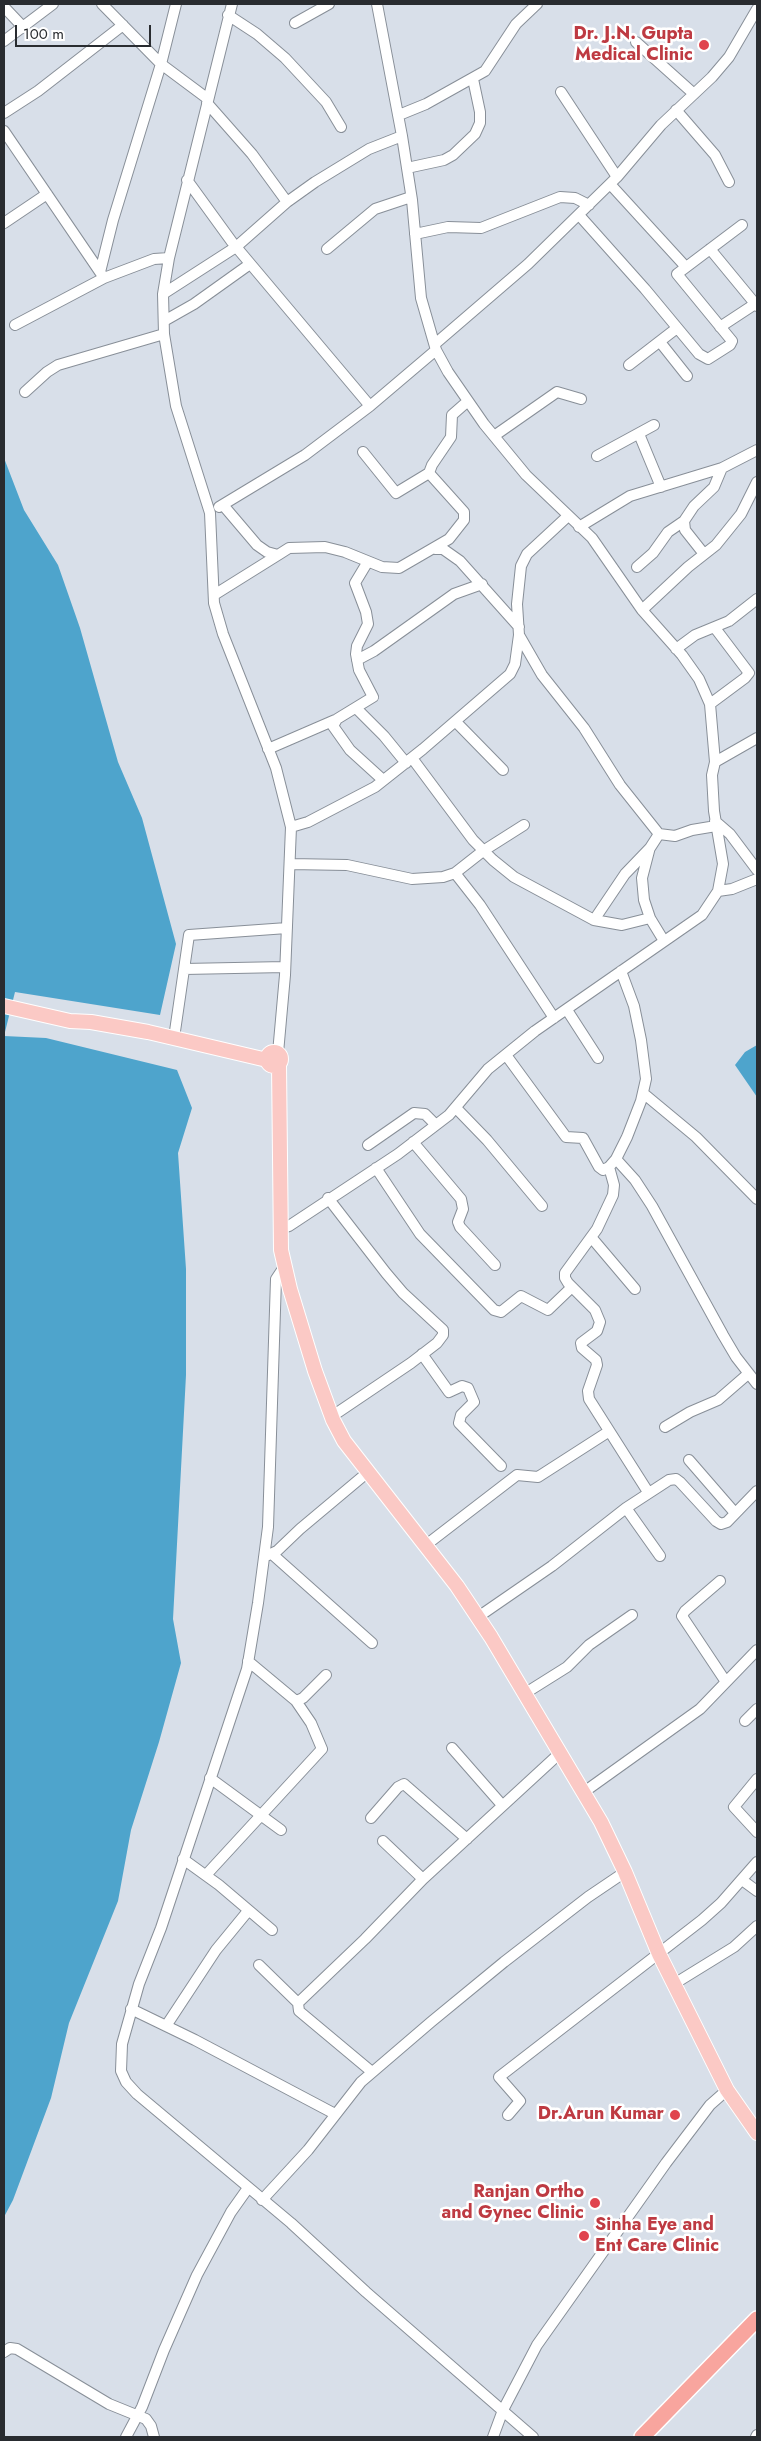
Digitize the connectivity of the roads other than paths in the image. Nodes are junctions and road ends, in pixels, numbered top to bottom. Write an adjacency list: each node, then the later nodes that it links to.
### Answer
1 (53, 4): 13 (street)
2 (102, 4): 12 (street)
3 (176, 4): 16 (street)
4 (232, 4): 10 (street)
5 (329, 4): 11 (street)
6 (377, 4): 23 (street)
7 (537, 4): 17 (street)
8 (4, 7): 13 (street)
9 (757, 9): 19 (street)
10 (228, 15): 20 (street); 24 (street)
11 (295, 23)
12 (123, 26): 16 (street); 22 (street)
13 (23, 27): 14 (street)
14 (4, 42)
15 (636, 42): 19 (street)
16 (161, 64): 20 (street); 45 (street)
17 (473, 79): 23 (street); 27 (street)
18 (561, 92): 29 (street)
19 (694, 94): 21 (street)
20 (207, 101): 28 (street); 33 (street)
21 (676, 110): 29 (street); 30 (street)
22 (4, 113)
23 (399, 115): 26 (street)
24 (340, 127)
25 (4, 131): 31 (street)
26 (402, 136): 27 (street); 33 (street)
27 (407, 168): 32 (street)
28 (187, 180): 39 (street); 42 (street)
29 (613, 180): 34 (street); 44 (street)
30 (729, 182)
31 (47, 194): 36 (street); 45 (street)
32 (412, 197): 38 (street); 40 (street)
33 (287, 202): 39 (street)
34 (589, 205): 35 (street); 38 (street)
35 (579, 215): 51 (street); 54 (street)
36 (4, 222)
37 (742, 226): 41 (street)
38 (414, 234): 54 (street)
39 (236, 247): 43 (street); 46 (street)
40 (327, 248)
41 (710, 249): 44 (street); 47 (street)
42 (169, 258): 45 (street); 46 (street)
43 (250, 264): 48 (street); 60 (street)
44 (685, 266): 50 (street)
45 (102, 275): 49 (street)
46 (163, 294): 48 (street)
47 (756, 305): 50 (street)
48 (164, 321): 52 (street)
49 (15, 324)
50 (720, 327): 51 (street)
51 (677, 328): 53 (street)
52 (164, 334): 57 (street); 72 (street)
53 (660, 342): 55 (street); 56 (street)
54 (435, 347): 59 (street); 60 (street)
55 (629, 365)
56 (687, 376)
57 (25, 392)
58 (581, 399): 63 (street)
59 (468, 401): 63 (street); 68 (street)
60 (370, 406): 71 (street)
61 (654, 426): 62 (street)
62 (638, 434): 66 (street); 70 (street)
63 (494, 436): 73 (street)
64 (757, 450): 67 (street)
65 (363, 452): 68 (street)
66 (597, 456)
67 (722, 468): 70 (street); 74 (street)
68 (429, 473): 76 (street)
69 (757, 482): 77 (street)
70 (661, 487): 75 (street)
71 (223, 505): 72 (street); 78 (street)
72 (210, 513): 82 (street)
73 (568, 516): 75 (street); 86 (street)
74 (684, 521): 77 (street); 80 (street)
75 (579, 527): 84 (street)
76 (435, 549): 79 (street); 81 (street)
77 (704, 554): 84 (street)
78 (278, 555): 79 (street); 82 (street)
79 (367, 563): 88 (street)
80 (637, 567)
81 (482, 584): 86 (street); 88 (street)
82 (214, 595): 94 (street)
83 (757, 599): 85 (street)
84 (642, 610): 87 (street)
85 (715, 628): 87 (street); 89 (street)
86 (519, 631): 92 (street); 102 (street)
87 (676, 649): 89 (street)
88 (357, 660): 90 (street)
89 (710, 704): 96 (street)
90 (356, 708): 91 (street); 95 (street)
91 (335, 720): 94 (street); 98 (street)
92 (456, 722): 95 (street); 97 (street)
93 (757, 738): 96 (street)
94 (268, 749): 101 (street)
95 (409, 760): 98 (street); 104 (street)
96 (714, 762): 99 (street)
97 (504, 770)
98 (383, 780): 101 (street)
99 (716, 824): 102 (street); 105 (street); 109 (street)
100 (524, 825): 104 (street)
101 (291, 827): 106 (street)
102 (659, 834): 103 (street)
103 (650, 848): 110 (street); 111 (street)
104 (483, 851): 107 (street); 111 (street)
105 (755, 863)
106 (290, 864): 107 (street); 112 (street)
107 (455, 873): 119 (street)
108 (757, 879): 109 (street)
109 (718, 891): 113 (street)
110 (650, 918): 111 (street); 113 (street)
111 (594, 920)
112 (287, 928): 114 (street); 115 (street)
113 (664, 942): 116 (street)
114 (285, 967): 115 (street); 123 (street)
115 (184, 969): 120 (street)
116 (621, 971): 118 (street); 124 (street)
117 (4, 1006): 120 (main road)
118 (567, 1010): 119 (street); 122 (street)
119 (554, 1018): 121 (street)
120 (174, 1038): 123 (main road)
121 (506, 1055): 125 (street); 130 (street)
122 (598, 1058)
123 (275, 1059): 135 (main road)
124 (643, 1093): 129 (street); 133 (street)
125 (456, 1108): 126 (street); 134 (street)
126 (436, 1125): 127 (street); 128 (street)
127 (413, 1142): 131 (street); 137 (street)
128 (368, 1145)
129 (616, 1158): 130 (street); 142 (street)
130 (609, 1167): 136 (street)
131 (376, 1168): 132 (street); 139 (street)
132 (328, 1198): 135 (street); 141 (street)
133 (757, 1199)
134 (542, 1206)
135 (280, 1229): 138 (main road)
136 (591, 1237): 139 (street); 140 (street)
137 (495, 1265)
138 (284, 1267): 144 (main road); 155 (street)
139 (572, 1287): 146 (street)
140 (635, 1289)
141 (422, 1354): 144 (street); 148 (street)
142 (748, 1374): 143 (street); 145 (street)
143 (757, 1384)
144 (331, 1417): 149 (main road)
145 (665, 1427)
146 (608, 1432): 151 (street); 154 (street)
147 (689, 1460): 153 (street)
148 (501, 1466)
149 (368, 1472): 154 (main road); 155 (street)
150 (757, 1491): 153 (street)
151 (648, 1492): 152 (street); 153 (street)
152 (626, 1508): 156 (street); 159 (street)
153 (735, 1513)
154 (426, 1544): 159 (main road)
155 (268, 1556): 160 (street); 162 (street)
156 (660, 1556)
157 (720, 1581): 164 (street)
158 (632, 1615): 165 (street)
159 (478, 1617): 165 (main road)
160 (372, 1643)
161 (757, 1650): 164 (street)
162 (248, 1661): 166 (street); 171 (street)
163 (326, 1675): 166 (street)
164 (726, 1682): 173 (street)
165 (524, 1694): 170 (main road)
166 (296, 1701): 175 (street)
167 (757, 1710): 168 (street)
168 (745, 1721)
169 (452, 1748): 174 (street)
170 (560, 1753): 173 (main road); 174 (street)
171 (210, 1778): 175 (street); 181 (street)
172 (757, 1779): 178 (street)
173 (584, 1792): 183 (main road)
174 (502, 1806): 179 (street)
175 (260, 1814): 177 (street); 184 (street)
176 (371, 1818): 179 (street)
177 (281, 1830)
178 (757, 1832)
179 (467, 1839): 185 (street)
180 (383, 1841): 185 (street)
181 (183, 1859): 184 (street); 195 (street)
182 (757, 1862): 186 (street)
183 (625, 1872): 191 (main road); 197 (street)
184 (206, 1874): 188 (street)
185 (423, 1879): 194 (street)
186 (742, 1880): 187 (street); 191 (street)
187 (757, 1891)
188 (248, 1911): 190 (street); 196 (street)
189 (757, 1926): 193 (street)
190 (272, 1930)
191 (659, 1954): 193 (main road); 200 (street)
192 (260, 1965): 194 (street)
193 (674, 1984): 198 (main road)
194 (298, 2002): 197 (street)
195 (131, 2009): 196 (street); 202 (street)
196 (166, 2026): 199 (street)
197 (372, 2072): 199 (street)
198 (727, 2090): 201 (main road); 206 (street)
199 (334, 2114): 203 (street)
200 (508, 2115)
201 (757, 2134)
202 (248, 2188): 203 (street); 207 (street)
203 (262, 2200): 206 (street)
204 (757, 2319): 212 (highway)
205 (4, 2352): 207 (street)
206 (502, 2410): 210 (street); 211 (street)
207 (138, 2415): 208 (street); 209 (street)
208 (126, 2437)
209 (154, 2437)
210 (493, 2437)
211 (533, 2437)
212 (642, 2437)

